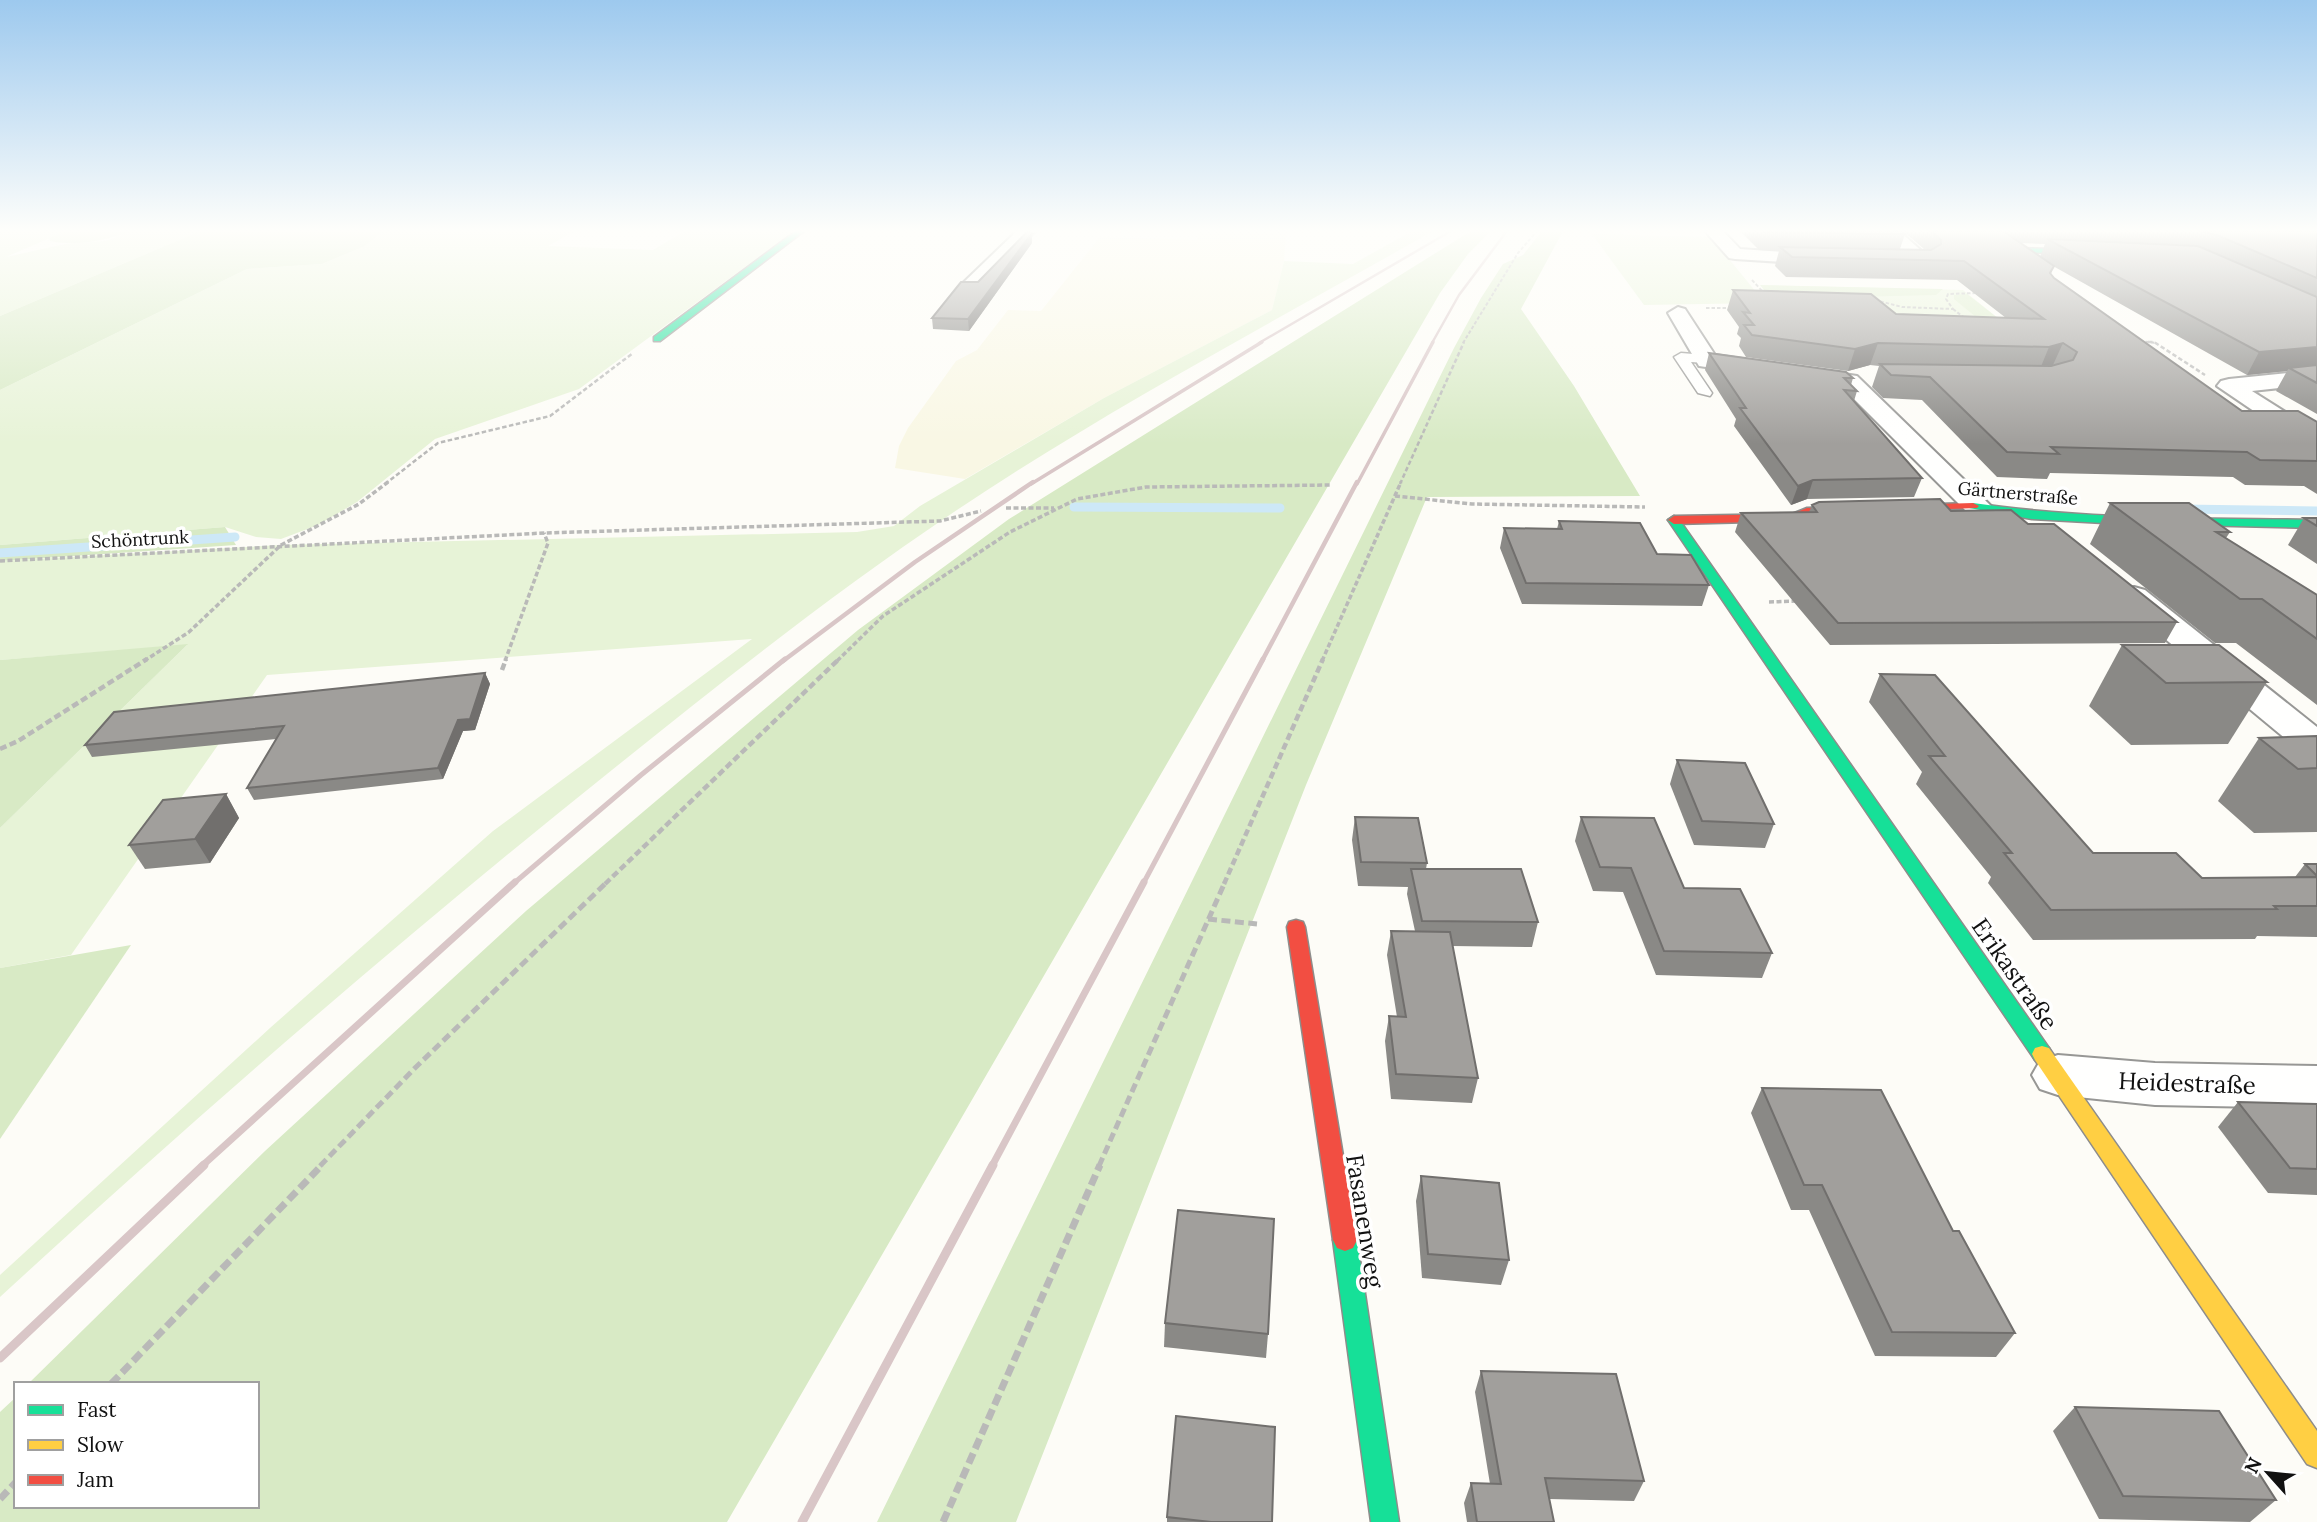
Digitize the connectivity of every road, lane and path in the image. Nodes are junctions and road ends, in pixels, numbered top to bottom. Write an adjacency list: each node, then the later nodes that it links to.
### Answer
1 (706, 302): 11 (street)
2 (1488, 302): 19 (path)
3 (1879, 302): 5 (path)
4 (1948, 302): 7 (path)
5 (1902, 307): 7 (path); 8 (path)
6 (1743, 308): 9 (path)
7 (1953, 309): 10 (path)
8 (1898, 311)
9 (1678, 313): 13 (street)
10 (1973, 324)
11 (657, 339): 28 (path)
12 (2130, 340): 15 (path)
13 (1706, 359): 16 (lane); 20 (street)
14 (2317, 377): 15 (street)
15 (2229, 386): 17 (street)
16 (1705, 393)
17 (2317, 443)
18 (1330, 485): 22 (path)
19 (1395, 496): 25 (path); 37 (path)
20 (1977, 506): 24 (street, Gärtnerstraße); 25 (street, Gärtnerstraße)
21 (1006, 508): 22 (path)
22 (1055, 508): 41 (path)
23 (981, 511): 27 (path, Schöntrunk)
24 (2032, 515): 26 (street, Gärtnerstraße); 29 (street)
25 (1674, 520): 33 (street, Erikastraße)
26 (2317, 524)
27 (544, 533): 28 (path, Schöntrunk); 34 (path)
28 (281, 545): 30 (path, Schöntrunk); 36 (path)
29 (2071, 546)
30 (0, 561)
31 (2109, 577): 35 (street)
32 (1811, 601): 33 (path)
33 (1729, 602): 39 (street, Erikastraße)
34 (502, 670)
35 (2317, 746)
36 (0, 749)
37 (1208, 919): 38 (path); 45 (path)
38 (1296, 927): 46 (street, Fasanenweg)
39 (2058, 1075): 40 (street, Heidestraße); 42 (street, Erikastraße)
40 (2317, 1087)
41 (113, 1382)
42 (2317, 1454)
43 (14, 1484): 44 (path)
44 (0, 1499)
45 (943, 1522)
46 (1385, 1522)

